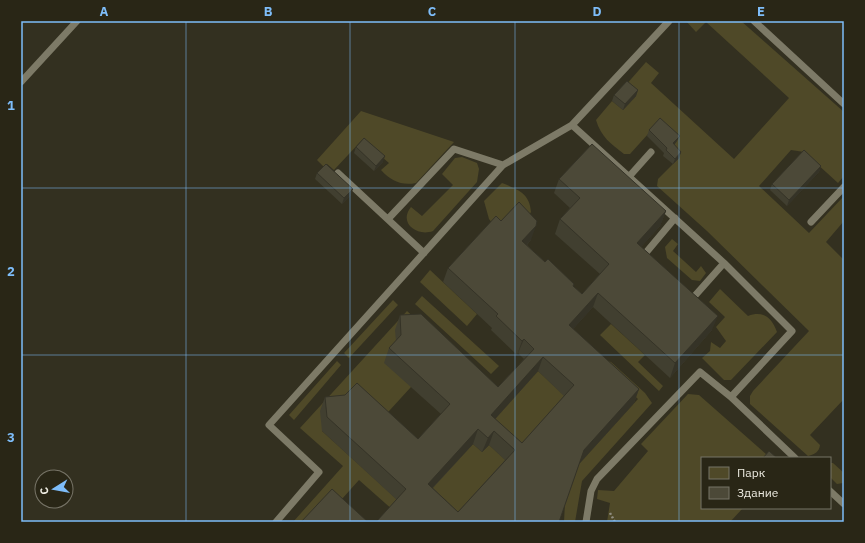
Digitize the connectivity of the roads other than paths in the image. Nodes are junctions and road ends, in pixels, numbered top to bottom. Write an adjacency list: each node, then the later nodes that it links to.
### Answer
1 (77, 21): 4 (lane)
2 (669, 21): 6 (lane)
3 (754, 21): 5 (lane)
4 (21, 82)
5 (844, 104)
6 (572, 125): 8 (lane); 10 (lane)
7 (651, 152): 10 (lane)
8 (503, 165): 14 (lane); 16 (lane)
9 (338, 173): 14 (lane)
10 (629, 177): 11 (lane); 13 (lane)
11 (621, 186)
12 (844, 187): 15 (lane)
13 (675, 218): 17 (lane); 18 (lane)
14 (388, 219): 16 (lane)
15 (811, 222)
16 (424, 253): 24 (lane)
17 (724, 263): 19 (lane); 20 (lane)
18 (655, 265)
19 (681, 289)
20 (731, 397): 21 (lane); 25 (lane)
21 (794, 457)
22 (831, 492): 23 (lane)
23 (844, 504)
24 (276, 522)
25 (586, 522)

